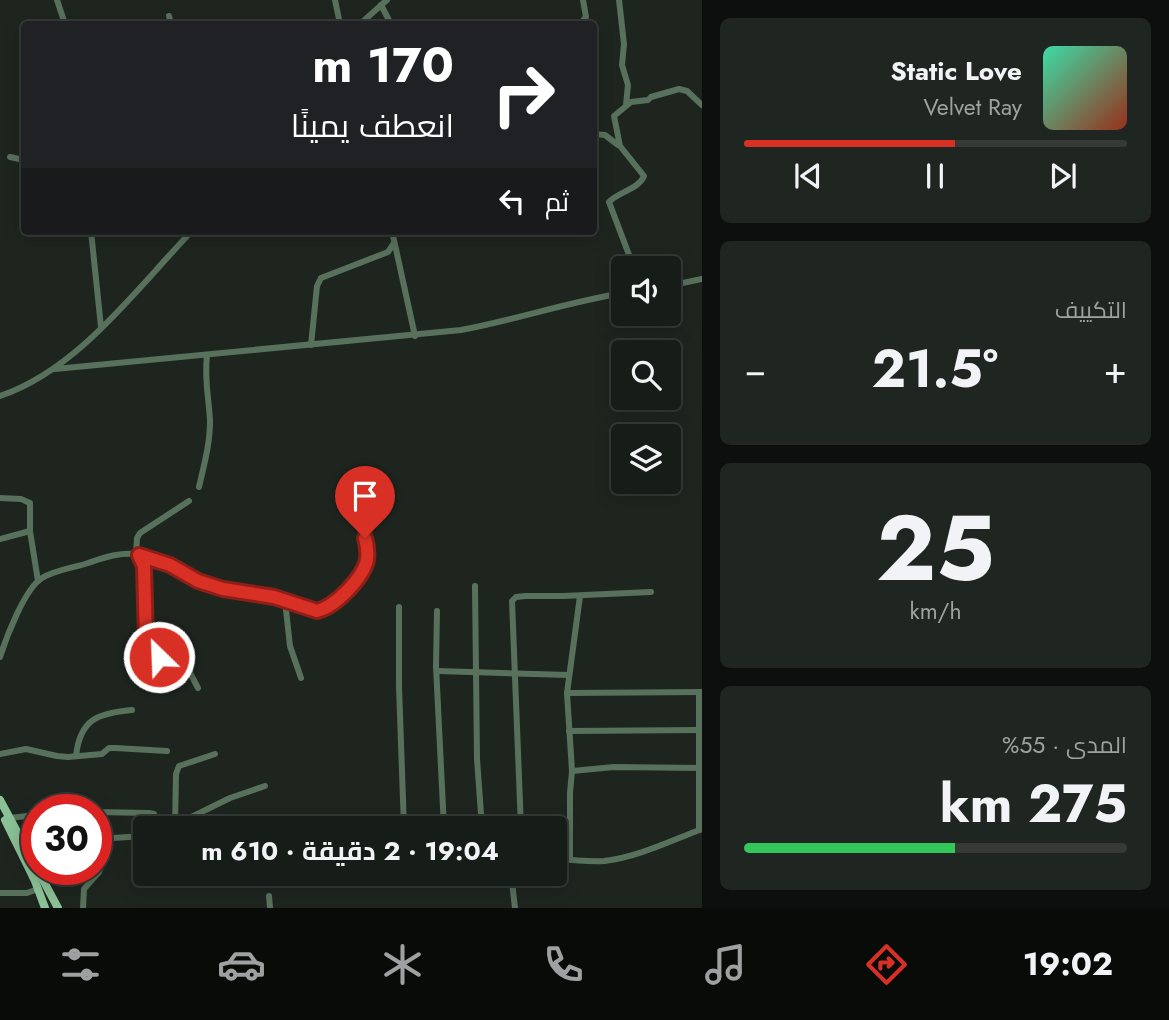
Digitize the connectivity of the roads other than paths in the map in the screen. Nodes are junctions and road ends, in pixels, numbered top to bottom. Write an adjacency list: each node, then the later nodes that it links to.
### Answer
1 (57, 0): 7 (street)
2 (335, 0): 9 (street)
3 (583, 0): 12 (street)
4 (619, 0): 13 (street)
5 (384, 2): 10 (street); 11 (street)
6 (169, 16): 8 (street)
7 (64, 21)
8 (170, 21)
9 (339, 21)
10 (363, 21)
11 (390, 21)
12 (583, 21)
13 (626, 105): 14 (street); 16 (street)
14 (702, 105)
15 (597, 134): 16 (street)
16 (620, 146): 23 (street)
17 (10, 157): 18 (street)
18 (21, 159)
19 (91, 235): 27 (street)
20 (188, 235): 27 (street)
21 (393, 235): 22 (street)
22 (394, 243): 28 (street); 29 (street)
23 (629, 256)
24 (702, 279): 25 (street)
25 (681, 283)
26 (611, 295): 28 (street)
27 (101, 327): 32 (street)
28 (415, 336): 29 (street)
29 (311, 345): 30 (street)
30 (207, 355): 31 (street); 36 (street)
31 (73, 368): 32 (street); 33 (street)
32 (55, 369): 33 (street)
33 (42, 377): 34 (street)
34 (0, 396)
35 (371, 473): 46 (street)
36 (199, 487)
37 (0, 498): 39 (street)
38 (188, 501): 41 (street)
39 (30, 531): 40 (street); 42 (street)
40 (0, 538)
41 (138, 554): 42 (street); 46 (street); 55 (street)
42 (38, 581): 49 (street)
43 (475, 586): 51 (street)
44 (651, 592): 45 (street)
45 (580, 596): 52 (street); 53 (street)
46 (285, 601): 54 (street)
47 (399, 607): 74 (street)
48 (437, 611): 50 (street)
49 (0, 657)
50 (437, 671): 51 (street); 75 (street)
51 (475, 672): 52 (street); 76 (street)
52 (515, 674): 53 (street); 77 (street)
53 (569, 675): 57 (street)
54 (301, 678)
55 (198, 688)
56 (700, 692): 57 (street); 59 (street)
57 (567, 693): 60 (street)
58 (132, 710): 64 (street)
59 (700, 730): 60 (street); 65 (street)
60 (569, 731): 66 (street)
61 (167, 751): 64 (street)
62 (0, 754): 64 (street)
63 (215, 754): 72 (street)
64 (76, 756)
65 (699, 768): 66 (street); 80 (street)
66 (572, 771): 86 (street)
67 (265, 786): 73 (street)
68 (0, 800): 79 (main road)
69 (0, 811): 84 (main road)
70 (112, 812): 71 (street)
71 (155, 816)
72 (173, 816)
73 (194, 816)
74 (403, 816)
75 (443, 816)
76 (481, 816)
77 (521, 816)
78 (21, 817): 79 (street)
79 (9, 818): 83 (main road)
80 (700, 830): 86 (street)
81 (133, 837): 82 (street)
82 (112, 838)
83 (21, 841)
84 (21, 845)
85 (567, 860): 86 (street)
86 (570, 860)
87 (37, 885): 91 (main road)
88 (45, 885): 95 (main road)
89 (88, 885): 96 (street)
90 (513, 886): 98 (street)
91 (38, 889): 92 (street); 94 (main road)
92 (0, 894)
93 (270, 895): 97 (street)
94 (45, 908)
95 (58, 908)
96 (83, 908)
97 (270, 908)
98 (516, 908)

